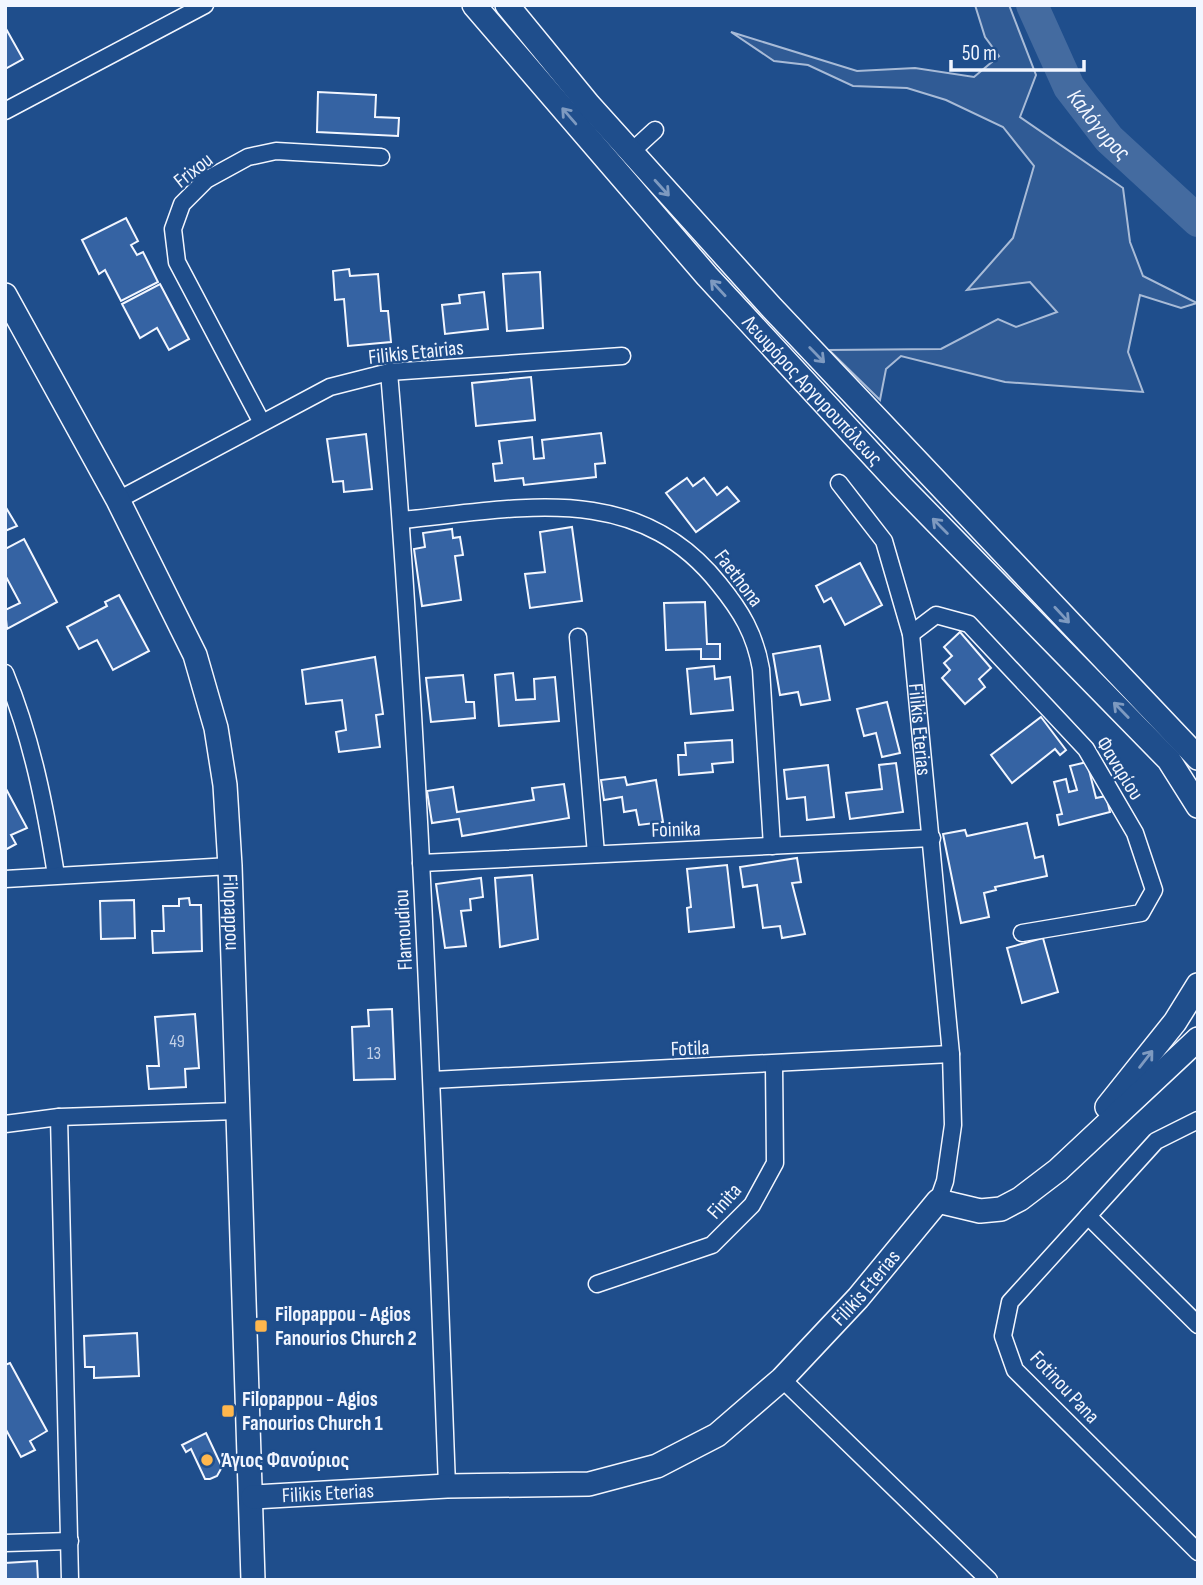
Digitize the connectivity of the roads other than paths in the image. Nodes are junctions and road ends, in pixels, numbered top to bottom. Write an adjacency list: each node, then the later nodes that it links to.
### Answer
1 (205, 5): 4 (street)
2 (474, 5): 18 (main road, Λεωφόρος Αργυρουπόλεως, one-way to 2)
3 (507, 5): 6 (main road, Λεωφόρος Αργυρουπόλεως)
4 (5, 111)
5 (655, 130): 6 (street)
6 (631, 152): 18 (main road, Λεωφόρος Αργυρουπόλεως, one-way to 18)
7 (381, 158): 11 (street, Frixou)
8 (5, 295): 13 (main road, Filopappou)
9 (622, 356): 10 (street, Filikis Etairias)
10 (389, 372): 11 (street, Filikis Etairias); 14 (street, Flamoudiou)
11 (261, 421): 13 (street, Filikis Etairias)
12 (839, 484): 15 (street)
13 (118, 500): 24 (main road, Filopappou)
14 (401, 520): 21 (street, Faethona); 23 (street, Flamoudiou)
15 (911, 634): 20 (street, Filikis Eterias); 27 (street, Φαναρίου)
16 (578, 637): 22 (street)
17 (5, 673): 25 (street)
18 (1183, 754): 19 (main road)
19 (1198, 806)
20 (932, 838): 21 (street, Foinika); 30 (street, Filikis Eterias)
21 (772, 846): 22 (street, Foinika)
22 (596, 854): 23 (street, Foinika)
23 (421, 863): 32 (street, Flamoudiou)
24 (230, 866): 25 (street); 33 (main road, Filopappou)
25 (56, 875): 26 (street)
26 (5, 878)
27 (1021, 933)
28 (1198, 985): 37 (main road, one-way to 28)
29 (1198, 1039): 37 (main road)
30 (951, 1054): 31 (street, Fotila); 38 (street, Filikis Eterias)
31 (774, 1065): 32 (street, Fotila); 40 (street, Finita)
32 (432, 1080): 43 (street, Flamoudiou)
33 (237, 1111): 34 (street); 44 (main road, Filopappou)
34 (59, 1118): 36 (street); 45 (street)
35 (1198, 1121): 39 (street, Fotinou Pana)
36 (5, 1124)
37 (1058, 1170): 38 (main road)
38 (938, 1201): 42 (main road, Filikis Eterias)
39 (1088, 1216): 41 (street); 47 (street, Fotinou Pana)
40 (597, 1284)
41 (1198, 1325)
42 (782, 1379): 43 (main road, Filikis Eterias); 50 (street)
43 (447, 1486): 44 (main road, Filikis Eterias)
44 (253, 1497): 49 (main road, Filopappou)
45 (70, 1541): 46 (street); 48 (street)
46 (5, 1543)
47 (1198, 1552)
48 (71, 1580)
49 (253, 1580)
50 (989, 1580)

